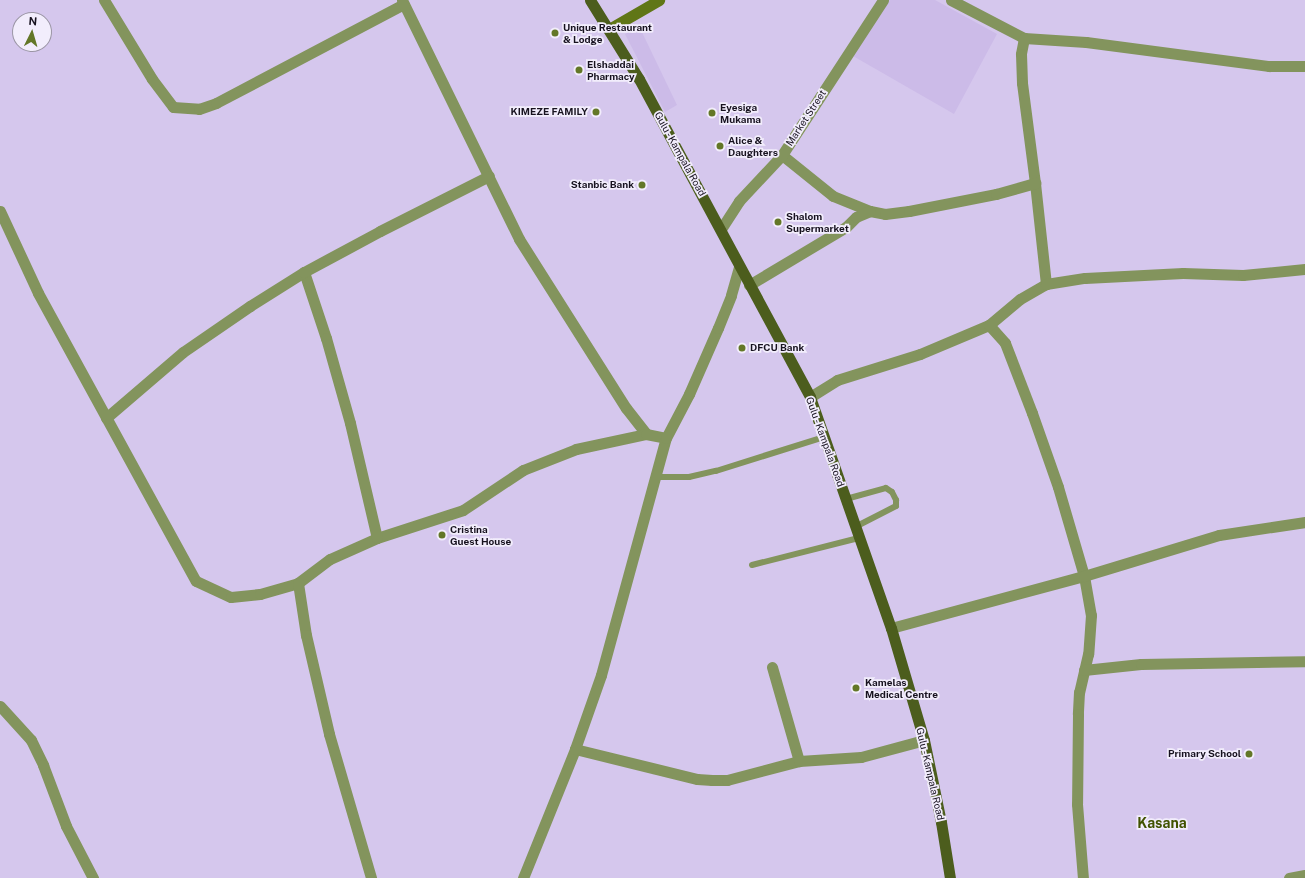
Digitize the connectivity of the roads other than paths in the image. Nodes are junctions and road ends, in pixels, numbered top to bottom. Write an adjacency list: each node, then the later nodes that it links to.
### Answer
1 (104, 0): 6 (street)
2 (590, 0): 7 (main road, Gulu - Kampala Road)
3 (659, 0): 7 (main road)
4 (883, 0): 10 (street, Market Street)
5 (951, 0): 8 (street)
6 (403, 2): 11 (street)
7 (609, 29): 15 (main road, Gulu - Kampala Road)
8 (1024, 38): 9 (street); 12 (street)
9 (1305, 66)
10 (782, 155): 14 (street); 15 (street, Market Street)
11 (489, 176): 18 (street); 24 (street)
12 (1035, 183): 14 (street); 19 (street)
13 (0, 211): 23 (street)
14 (870, 211): 20 (street)
15 (721, 230): 16 (main road, Gulu - Kampala Road)
16 (739, 268): 20 (main road, Gulu - Kampala Road); 26 (street)
17 (1305, 269): 19 (street)
18 (304, 272): 23 (street); 31 (street)
19 (1046, 284): 21 (street)
20 (749, 285): 22 (main road, Gulu - Kampala Road)
21 (989, 325): 22 (street); 33 (street)
22 (810, 397): 25 (main road, Gulu - Kampala Road)
23 (106, 418): 34 (street)
24 (646, 434): 26 (street); 31 (street)
25 (824, 437): 27 (lane); 28 (main road, Gulu - Kampala Road)
26 (666, 438): 27 (street)
27 (655, 476): 41 (street)
28 (846, 499): 30 (main road, Gulu - Kampala Road); 30 (lane)
29 (1305, 522): 33 (street)
30 (857, 533): 32 (lane); 35 (main road, Gulu - Kampala Road)
31 (377, 538): 34 (street)
32 (752, 565)
33 (1084, 576): 35 (street); 38 (street)
34 (298, 583): 45 (street)
35 (891, 628): 40 (main road, Gulu - Kampala Road)
36 (1305, 661): 38 (street)
37 (772, 667): 42 (street)
38 (1084, 670): 48 (street)
39 (0, 706): 44 (street)
40 (924, 740): 42 (street); 47 (main road, Gulu - Kampala Road)
41 (576, 749): 42 (street); 46 (street)
42 (799, 761)
43 (1305, 875): 49 (street)
44 (93, 878)
45 (372, 878)
46 (523, 878)
47 (950, 878)
48 (1083, 878)
49 (1289, 878)

